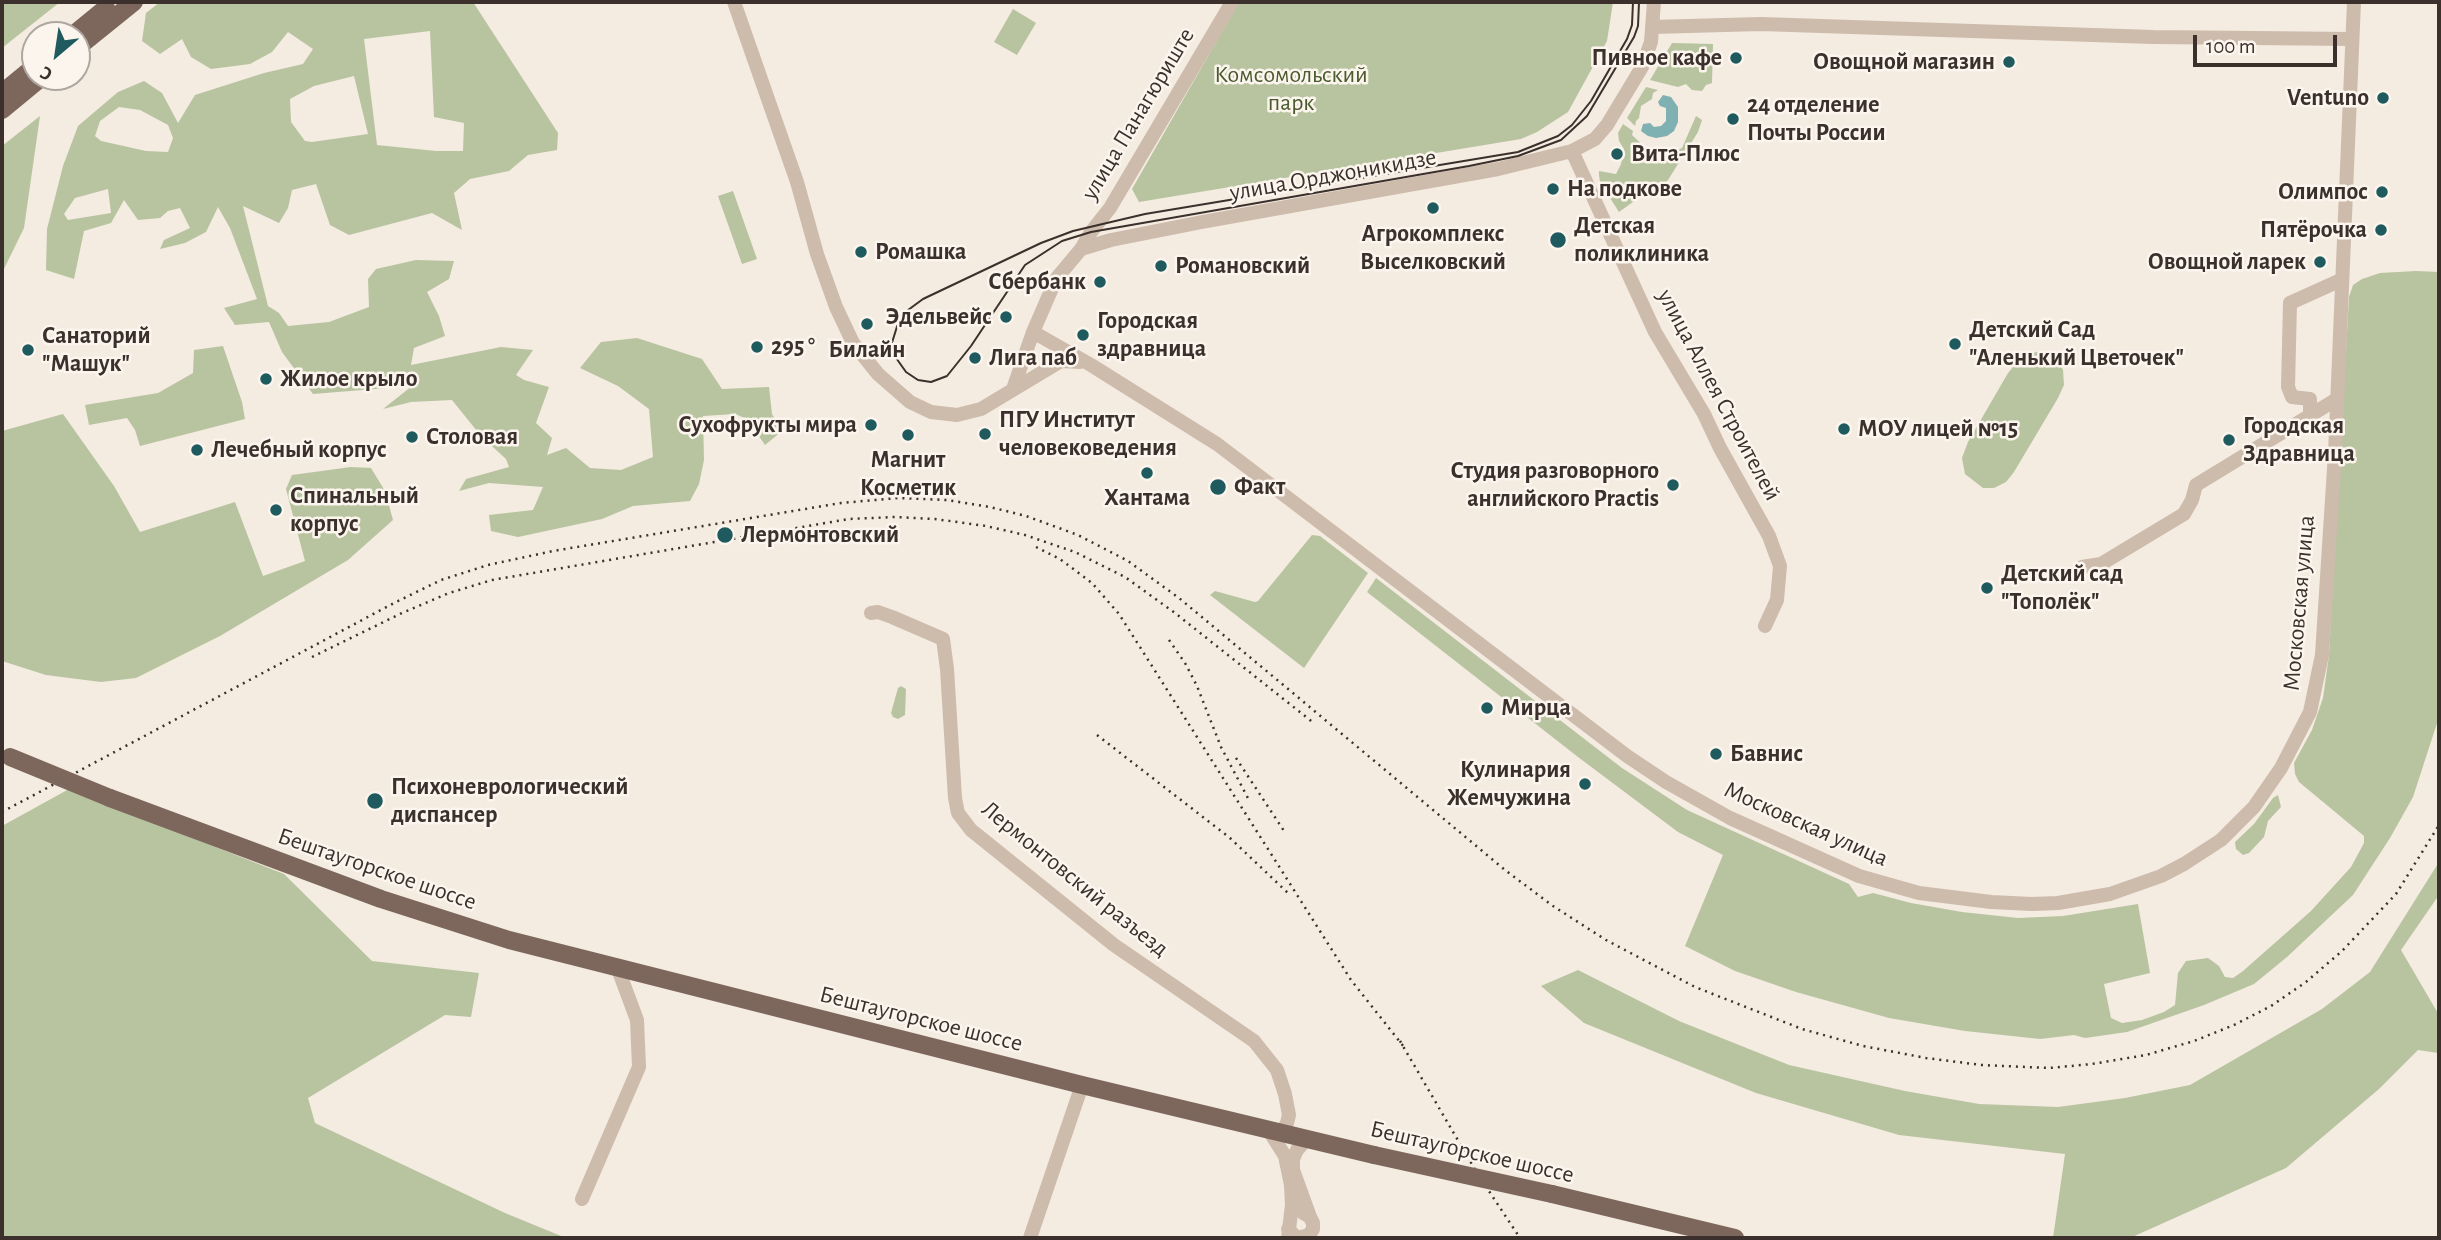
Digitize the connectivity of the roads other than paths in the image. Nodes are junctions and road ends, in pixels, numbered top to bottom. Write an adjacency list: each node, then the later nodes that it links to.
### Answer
1 (114, 2): 7 (main road)
2 (134, 2): 9 (main road)
3 (734, 2): 20 (street, Московская улица)
4 (1232, 2): 16 (street, улица Панагюриште)
5 (1654, 2): 8 (street, улица Орджоникидзе)
6 (2354, 2): 10 (street, Московская улица)
7 (90, 21)
8 (1652, 27): 10 (street); 15 (street, улица Орджоникидзе)
9 (91, 37)
10 (2352, 39): 17 (street, Московская улица)
11 (21, 77): 13 (main road)
12 (25, 91): 14 (main road)
13 (2, 93)
14 (2, 110)
15 (1572, 151): 16 (street, улица Орджоникидзе); 25 (street, улица Аллея Строителей)
16 (1081, 249): 18 (street)
17 (2341, 280): 21 (street, Московская улица); 22 (street)
18 (1033, 332): 19 (street, Московская улица); 20 (street)
19 (1091, 365): 20 (street, Московская улица); 21 (street, Московская улица)
20 (1013, 388)
21 (2337, 399): 22 (street)
22 (2310, 415): 23 (street)
23 (2082, 567)
24 (871, 613): 29 (street, Лермонтовский разъезд)
25 (1765, 626)
26 (6, 756): 27 (main road, Бештаугорское шоссе, bridge)
27 (618, 969): 28 (main road, Бештаугорское шоссе); 31 (street)
28 (1082, 1085): 29 (main road, Бештаугорское шоссе); 35 (street)
29 (1275, 1131): 30 (main road, Бештаугорское шоссе); 33 (street)
30 (1307, 1139): 32 (street); 36 (main road, Бештаугорское шоссе, bridge)
31 (582, 1199)
32 (1310, 1217): 33 (street); 34 (street)
33 (1288, 1230): 34 (street)
34 (1308, 1237)
35 (1030, 1238)
36 (1735, 1238)

